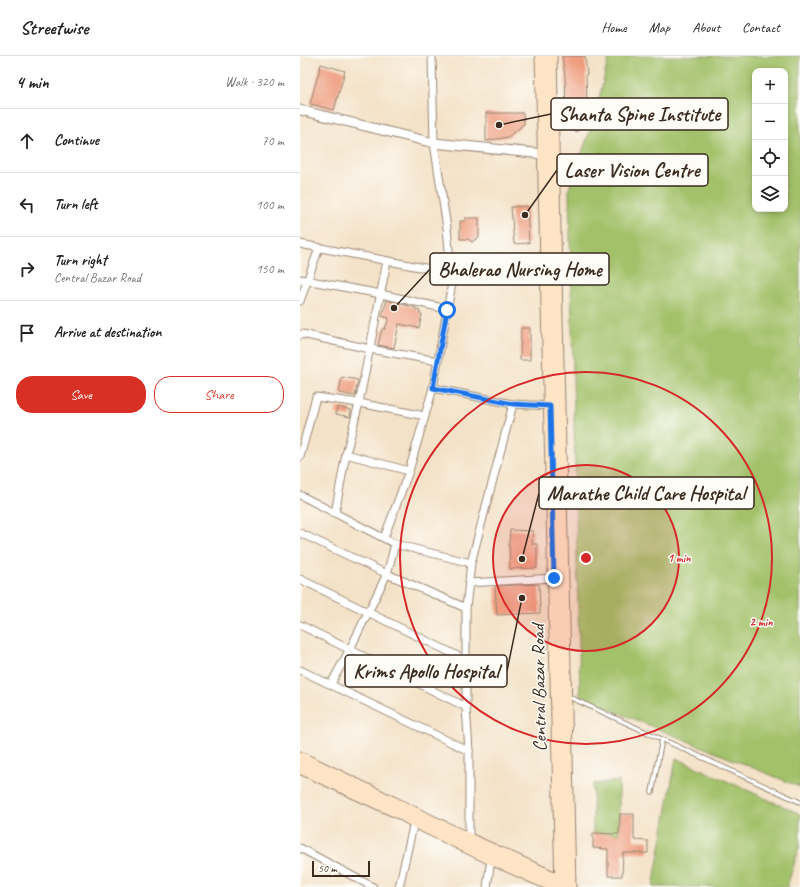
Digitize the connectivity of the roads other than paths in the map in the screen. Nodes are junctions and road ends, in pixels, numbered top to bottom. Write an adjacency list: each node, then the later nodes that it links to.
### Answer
1 (432, 56): 5 (street)
2 (541, 56): 6 (main road, Central Bazar Road)
3 (551, 56): 6 (main road, Central Bazar Road)
4 (300, 110): 5 (street)
5 (434, 143): 6 (street); 10 (street)
6 (548, 154): 21 (main road, Central Bazar Road); 43 (main road, Central Bazar Road)
7 (300, 244): 8 (street)
8 (318, 248): 9 (street); 11 (street)
9 (387, 261): 10 (street); 12 (street)
10 (451, 273): 14 (street)
11 (304, 280): 12 (street); 13 (street)
12 (380, 294): 14 (street); 16 (street)
13 (300, 301)
14 (447, 310): 17 (street)
15 (300, 335): 16 (street)
16 (370, 349): 17 (street); 19 (street)
17 (438, 361): 18 (street)
18 (433, 388): 20 (street); 22 (street)
19 (359, 403): 22 (street); 23 (street); 24 (street)
20 (513, 404): 21 (street); 31 (street)
21 (550, 406): 33 (main road, Central Bazar Road)
22 (425, 416): 25 (street)
23 (346, 454): 25 (street); 27 (street)
24 (300, 457)
25 (409, 471): 29 (street)
26 (300, 496): 27 (street)
27 (335, 513): 29 (street)
28 (300, 533): 32 (street)
29 (384, 538): 30 (street)
30 (395, 544): 31 (street); 32 (street)
31 (471, 563): 35 (street)
32 (387, 574): 36 (street); 37 (street)
33 (554, 578): 35 (street); 55 (main road, Central Bazar Road)
34 (300, 579): 37 (street)
35 (468, 583): 36 (street)
36 (466, 608): 40 (street)
37 (368, 612): 39 (street); 40 (street)
38 (300, 625): 39 (street)
39 (350, 649): 42 (street); 44 (street)
40 (466, 660): 44 (street)
41 (300, 670): 42 (street)
42 (331, 684): 46 (street)
43 (566, 695): 45 (lane); 55 (main road, Central Bazar Road)
44 (466, 707): 46 (street)
45 (662, 739): 49 (lane); 50 (lane)
46 (469, 751): 52 (street)
47 (300, 757): 52 (main road)
48 (300, 768): 51 (main road)
49 (652, 792)
50 (800, 802)
51 (414, 822): 54 (main road); 57 (street)
52 (469, 838): 55 (main road)
53 (300, 848): 56 (street)
54 (491, 859): 55 (main road); 58 (street)
55 (566, 886)
56 (373, 887)
57 (400, 887)
58 (487, 887)

